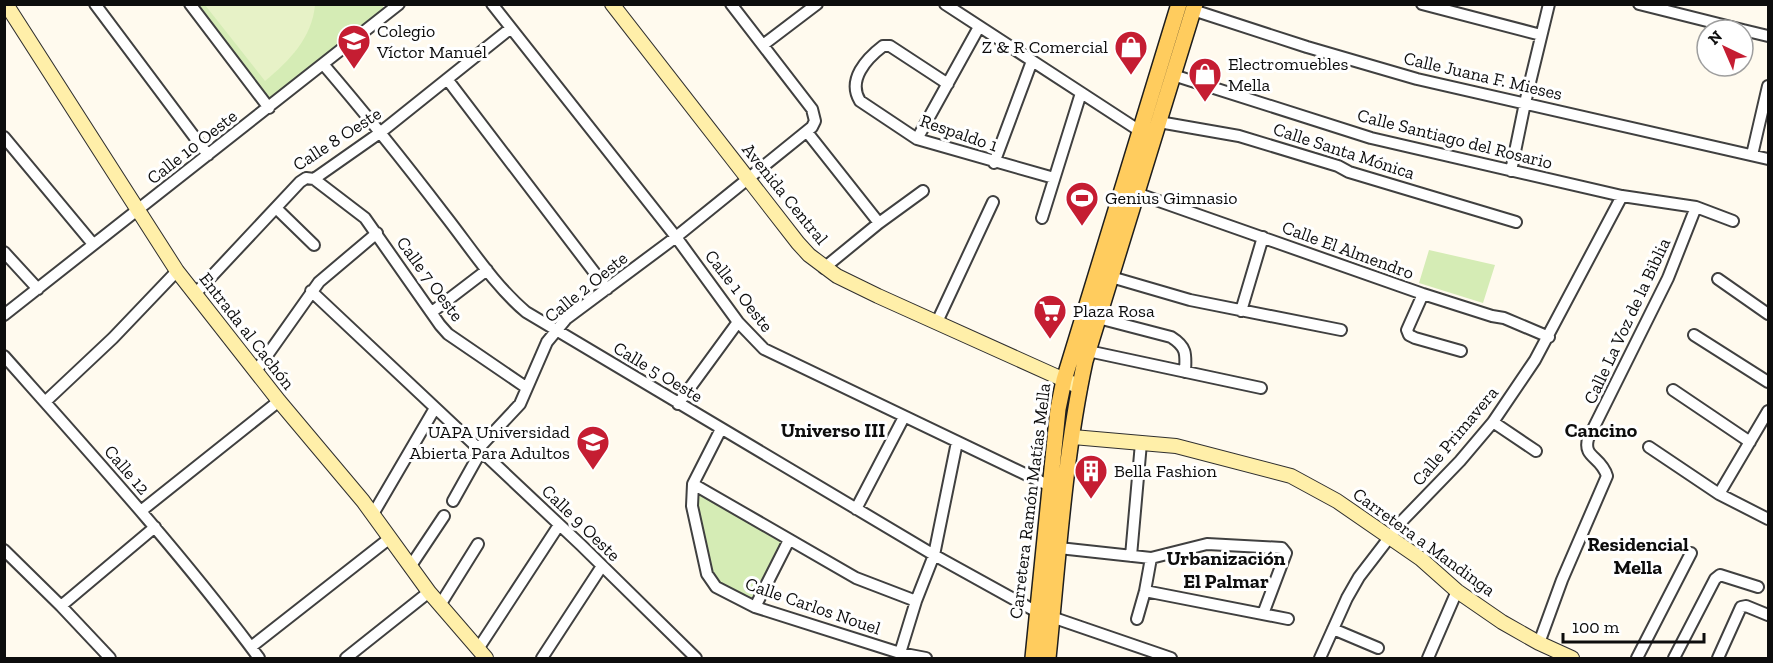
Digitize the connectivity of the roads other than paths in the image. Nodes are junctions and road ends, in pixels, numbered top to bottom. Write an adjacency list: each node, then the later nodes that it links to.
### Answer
1 (6, 4): 50 (street, Entrada al Cachón)
2 (95, 4): 36 (street)
3 (190, 4): 29 (street)
4 (492, 4): 18 (street, Calle 1 Oeste)
5 (612, 4): 43 (street, Avenida Central)
6 (731, 4): 20 (street)
7 (817, 4): 20 (street)
8 (945, 4): 17 (street)
9 (1422, 4): 15 (street)
10 (1473, 4): 15 (street)
11 (1549, 4): 19 (street)
12 (1639, 4): 16 (street)
13 (1189, 6): 23 (main road, Carretera Ramón Matías Mella); 28 (street, Calle Juana F. Mieses); 33 (main road, Carretera Ramón Matías Mella)
14 (391, 7): 22 (street, Calle 10 Oeste)
15 (1470, 16): 19 (street)
16 (1695, 18)
17 (979, 27): 21 (street); 25 (street)
18 (511, 28): 24 (street, Calle 8 Oeste); 56 (street, Calle 1 Oeste)
19 (1541, 35): 28 (street)
20 (763, 45): 32 (street)
21 (1032, 61): 27 (street); 39 (street)
22 (324, 64): 29 (street, Calle 10 Oeste); 31 (street, Calle 5 Oeste)
23 (1173, 75): 30 (main road, Carretera Ramón Matías Mella); 40 (street, Calle Santiago del Rosario)
24 (447, 80): 31 (street, Calle 8 Oeste); 67 (street)
25 (948, 84): 35 (street); 35 (street, Respaldo 1)
26 (1768, 86): 37 (street)
27 (1081, 93): 33 (street); 42 (street)
28 (1525, 103): 37 (street, Calle Juana F. Mieses); 40 (street)
29 (269, 108): 36 (street, Calle 10 Oeste)
30 (1159, 122): 33 (main road, Carretera Ramón Matías Mella); 53 (street, Calle Santa Mónica)
31 (381, 132): 41 (street, Calle 8 Oeste); 62 (street, Calle 5 Oeste)
32 (807, 132): 43 (street, Calle 2 Oeste); 54 (street)
33 (1146, 135): 45 (main road, Carretera Ramón Matías Mella); 87 (main road, Carretera Ramón Matías Mella)
34 (4, 137): 58 (street)
35 (917, 140): 39 (street, Respaldo 1)
36 (208, 155): 50 (street, Calle 10 Oeste)
37 (1752, 155): 38 (street, Calle Juana F. Mieses)
38 (1768, 159)
39 (994, 163): 42 (street, Respaldo 1)
40 (1511, 171): 46 (street, Calle Santiago del Rosario)
41 (314, 178): 49 (street, Calle 8 Oeste); 55 (street, Calle 7 Oeste)
42 (1054, 178): 51 (street)
43 (748, 179): 56 (street, Calle 2 Oeste); 61 (street, Avenida Central)
44 (923, 192): 54 (street)
45 (1136, 193): 57 (street, Calle El Almendro); 64 (main road, Carretera Ramón Matías Mella)
46 (1622, 196): 48 (street, Calle Santiago del Rosario); 81 (street, Calle Primavera)
47 (993, 202): 77 (street)
48 (1696, 207): 52 (street, Calle Santiago del Rosario); 146 (street, Calle La Voz de la Biblia)
49 (276, 208): 59 (street); 69 (street, Calle 8 Oeste)
50 (137, 210): 58 (street, Calle 10 Oeste); 63 (street, Entrada al Cachón)
51 (1042, 218)
52 (1733, 220)
53 (1516, 222)
54 (879, 223): 61 (street)
55 (377, 233): 68 (street); 72 (street, Calle 7 Oeste)
56 (676, 237): 67 (street, Calle 2 Oeste); 76 (street, Calle 1 Oeste)
57 (1263, 237): 70 (street, Calle El Almendro); 71 (street)
58 (93, 244): 66 (street, Calle 10 Oeste)
59 (314, 245)
60 (4, 252): 66 (street)
61 (824, 268): 77 (street, Avenida Central)
62 (487, 270): 72 (street); 78 (street, Calle 5 Oeste)
63 (177, 271): 69 (street, Entrada al Cachón); 94 (street)
64 (1111, 277): 71 (street); 75 (main road, Carretera Ramón Matías Mella)
65 (1718, 279): 73 (street)
66 (38, 289): 74 (street, Calle 10 Oeste)
67 (607, 289): 78 (street, Calle 2 Oeste)
68 (311, 291): 85 (street); 96 (street, Calle 9 Oeste)
69 (195, 294): 85 (street, Entrada al Cachón)
70 (1423, 294): 81 (street, Calle El Almendro); 83 (street)
71 (1241, 311): 79 (street)
72 (432, 312): 90 (street, Calle 7 Oeste)
73 (1768, 314)
74 (4, 315)
75 (1098, 318): 82 (main road, Carretera Ramón Matías Mella); 86 (street)
76 (738, 322): 95 (street); 98 (street, Calle 1 Oeste)
77 (937, 322): 87 (street, Avenida Central)
78 (555, 330): 90 (street, Calle 2 Oeste); 95 (street, Calle 5 Oeste)
79 (1341, 330)
80 (1694, 335): 88 (street)
81 (1549, 338): 99 (street, Calle Primavera)
82 (1088, 351): 86 (street); 89 (main road, Carretera Ramón Matías Mella)
83 (1461, 351)
84 (4, 356): 94 (street, Calle 12)
85 (256, 370): 93 (street, Entrada al Cachón)
86 (1185, 372): 91 (street)
87 (1064, 380): 89 (street, Avenida Central); 109 (main road, Carretera Ramón Matías Mella)
88 (1768, 382)
89 (1080, 387): 101 (main road, Carretera Ramón Matías Mella)
90 (527, 388): 106 (street, Calle 2 Oeste)
91 (1261, 388)
92 (1673, 390): 103 (street)
93 (279, 401): 113 (street); 114 (street, Entrada al Cachón)
94 (45, 402): 113 (street, Calle 12)
95 (678, 404): 100 (street, Calle 5 Oeste)
96 (435, 408): 106 (street, Calle 9 Oeste); 114 (street)
97 (1768, 411): 103 (street)
98 (904, 417): 102 (street, Calle 1 Oeste); 112 (street)
99 (1493, 422): 107 (street); 119 (street, Calle Primavera)
100 (721, 429): 108 (street, Calle Carlos Nouel); 112 (street, Calle 5 Oeste)
101 (1073, 437): 104 (street, Carretera a Mandinga); 123 (main road, Carretera Ramón Matías Mella)
102 (957, 442): 109 (street, Calle 1 Oeste); 126 (street)
103 (1750, 442): 110 (street)
104 (1142, 443): 119 (street, Carretera a Mandinga); 127 (street)
105 (1649, 447): 110 (street)
106 (480, 450): 111 (street, Calle 2 Oeste); 117 (street, Calle 9 Oeste)
107 (1536, 452)
108 (693, 484): 121 (street); 138 (street, Calle Carlos Nouel)
109 (1050, 486): 139 (main road, Carretera Ramón Matías Mella)
110 (1719, 494): 116 (street)
111 (453, 501)
112 (856, 509): 126 (street, Calle 5 Oeste)
113 (141, 511): 118 (street, Calle 12)
114 (373, 514): 120 (street, Entrada al Cachón)
115 (444, 516): 130 (street)
116 (1768, 519)
117 (559, 525): 129 (street, Calle 9 Oeste); 150 (street)
118 (154, 527): 137 (street); 147 (street, Calle 12)
119 (1389, 537): 133 (street, Carretera a Mandinga); 145 (street, Calle Primavera)
120 (390, 538): 130 (street, Entrada al Cachón); 147 (street)
121 (789, 540): 135 (street); 138 (street)
122 (478, 544): 136 (street)
123 (1059, 548): 127 (street); 142 (main road, Carretera Ramón Matías Mella)
124 (4, 550): 137 (street)
125 (1691, 553): 163 (street)
126 (934, 555): 135 (street); 139 (street, Calle 5 Oeste)
127 (1131, 556): 128 (street)
128 (1151, 558): 132 (street); 140 (street)
129 (602, 566): 154 (street); 155 (street, Calle 9 Oeste)
130 (411, 567): 134 (street, Entrada al Cachón)
131 (1758, 587): 164 (street)
132 (1146, 591): 140 (street); 143 (street)
133 (1457, 591): 146 (street, Carretera a Mandinga); 161 (street)
134 (429, 592): 136 (street, Entrada al Cachón); 153 (street)
135 (916, 601): 149 (street)
136 (440, 605): 150 (street, Entrada al Cachón)
137 (61, 606): 151 (street)
138 (754, 607): 149 (street, Calle Carlos Nouel)
139 (1036, 612): 142 (street, Calle 5 Oeste); 157 (main road, Carretera Ramón Matías Mella)
140 (1263, 614): 144 (street)
141 (1768, 615): 165 (street)
142 (1052, 618): 158 (main road, Carretera Ramón Matías Mella); 159 (street, Calle 5 Oeste)
143 (1137, 619)
144 (1288, 620)
145 (1333, 628): 148 (street); 160 (street, Calle Primavera)
146 (1539, 643): 162 (street, Carretera a Mandinga)
147 (251, 647): 152 (street, Calle 12)
148 (1378, 648)
149 (900, 653): 156 (street, Calle Carlos Nouel)
150 (482, 654)
151 (110, 658)
152 (259, 658)
153 (346, 658)
154 (542, 658)
155 (696, 658)
156 (926, 658)
157 (1033, 658)
158 (1048, 658)
159 (1171, 658)
160 (1320, 658)
161 (1428, 658)
162 (1572, 658)
163 (1636, 658)
164 (1674, 658)
165 (1718, 658)

